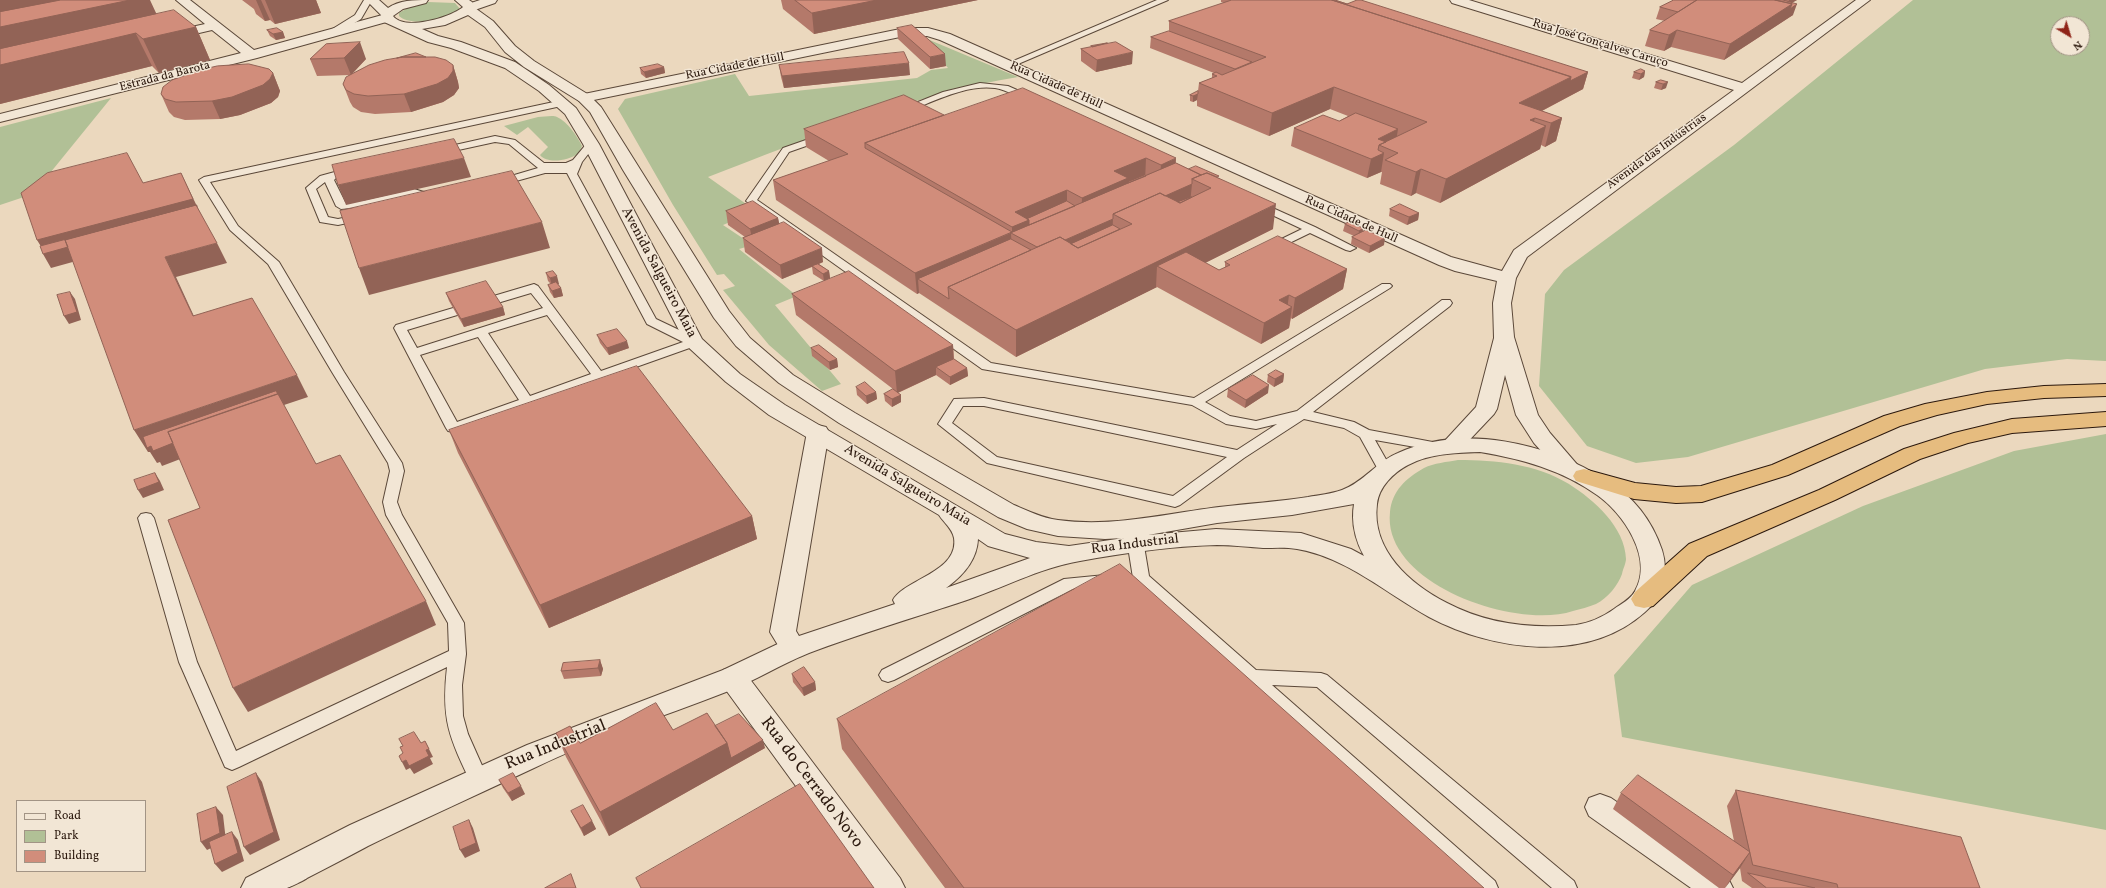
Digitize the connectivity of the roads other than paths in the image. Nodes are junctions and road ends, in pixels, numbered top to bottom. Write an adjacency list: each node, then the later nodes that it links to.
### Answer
1 (182, 0): 11 (street)
2 (368, 0): 12 (lane, Estrada da Barota)
3 (372, 0): 10 (street, Avenida Salgueiro Maia)
4 (422, 0): 10 (street)
5 (491, 0): 9 (street)
6 (1164, 0): 15 (lane)
7 (1456, 0): 16 (street, Rua José Gonçalves Caruço)
8 (1864, 0): 16 (street, Avenida das Indústrias)
9 (466, 6): 10 (street); 17 (street, Avenida Salgueiro Maia)
10 (393, 20): 12 (street, Estrada da Barota); 18 (street, Avenida Salgueiro Maia)
11 (214, 26): 13 (street); 14 (street)
12 (329, 35): 14 (street, Estrada da Barota)
13 (154, 40)
14 (252, 55): 21 (street, Estrada da Barota)
15 (1008, 65): 17 (street, Rua Cidade de Hull); 35 (street, Rua Cidade de Hull)
16 (1743, 88): 35 (street, Avenida das Indústrias)
17 (584, 98): 58 (street, Avenida Salgueiro Maia)
18 (563, 103): 23 (street, Avenida Salgueiro Maia); 64 (lane)
19 (1044, 104): 20 (lane)
20 (892, 114)
21 (0, 118)
22 (831, 135): 46 (lane)
23 (591, 144): 26 (lane); 41 (street, Avenida Salgueiro Maia)
24 (426, 154): 26 (lane)
25 (366, 167): 27 (lane)
26 (575, 167): 28 (lane); 41 (lane)
27 (335, 174): 30 (lane); 31 (lane)
28 (486, 186)
29 (1247, 200): 32 (lane)
30 (417, 204)
31 (371, 215)
32 (1311, 229): 33 (lane); 34 (lane)
33 (1350, 248)
34 (1260, 253)
35 (1507, 278): 40 (street, Avenida das Indústrias)
36 (1386, 286): 46 (lane)
37 (1446, 303): 47 (lane)
38 (550, 310): 39 (lane); 42 (lane); 43 (lane)
39 (480, 332): 42 (lane); 45 (lane)
40 (1504, 337): 51 (street, Avenida das Indústrias); 53 (street, Avenida das Indústrias)
41 (694, 342): 43 (lane); 49 (street, Avenida Salgueiro Maia)
42 (413, 353): 45 (lane)
43 (599, 377): 45 (lane)
44 (2106, 390): 53 (highway)
45 (527, 402)
46 (1196, 402): 47 (lane)
47 (1302, 414): 50 (lane); 52 (lane)
48 (2106, 419): 61 (highway)
49 (818, 432): 55 (street, Avenida Salgueiro Maia); 63 (street)
50 (1365, 434): 51 (lane); 54 (lane)
51 (1445, 446): 53 (street); 54 (street, Rua Industrial)
52 (1239, 455): 52 (lane)
53 (1577, 472): 61 (street)
54 (1378, 477): 57 (street, Rua Industrial); 60 (street)
55 (944, 508): 58 (street, Avenida Salgueiro Maia); 62 (street, Rua Industrial)
56 (146, 518): 64 (lane)
57 (1134, 537): 58 (street, Rua Industrial); 59 (lane); 60 (street, Rua Industrial)
58 (1077, 542): 62 (street, Rua Industrial)
59 (1128, 579): 65 (lane); 66 (lane)
60 (1406, 589): 61 (street)
61 (1644, 599)
62 (864, 623): 63 (street, Rua Industrial)
63 (793, 648): 67 (street, Rua Industrial)
64 (458, 654): 68 (lane)
65 (888, 675)
66 (1251, 677): 72 (lane); 73 (lane)
67 (733, 678): 68 (street, Rua Industrial); 71 (street, Rua do Cerrado Novo)
68 (479, 779): 70 (street, Rua Industrial)
69 (1600, 807): 74 (street)
70 (257, 888)
71 (889, 888)
72 (1488, 888)
73 (1567, 888)
74 (1717, 888)

